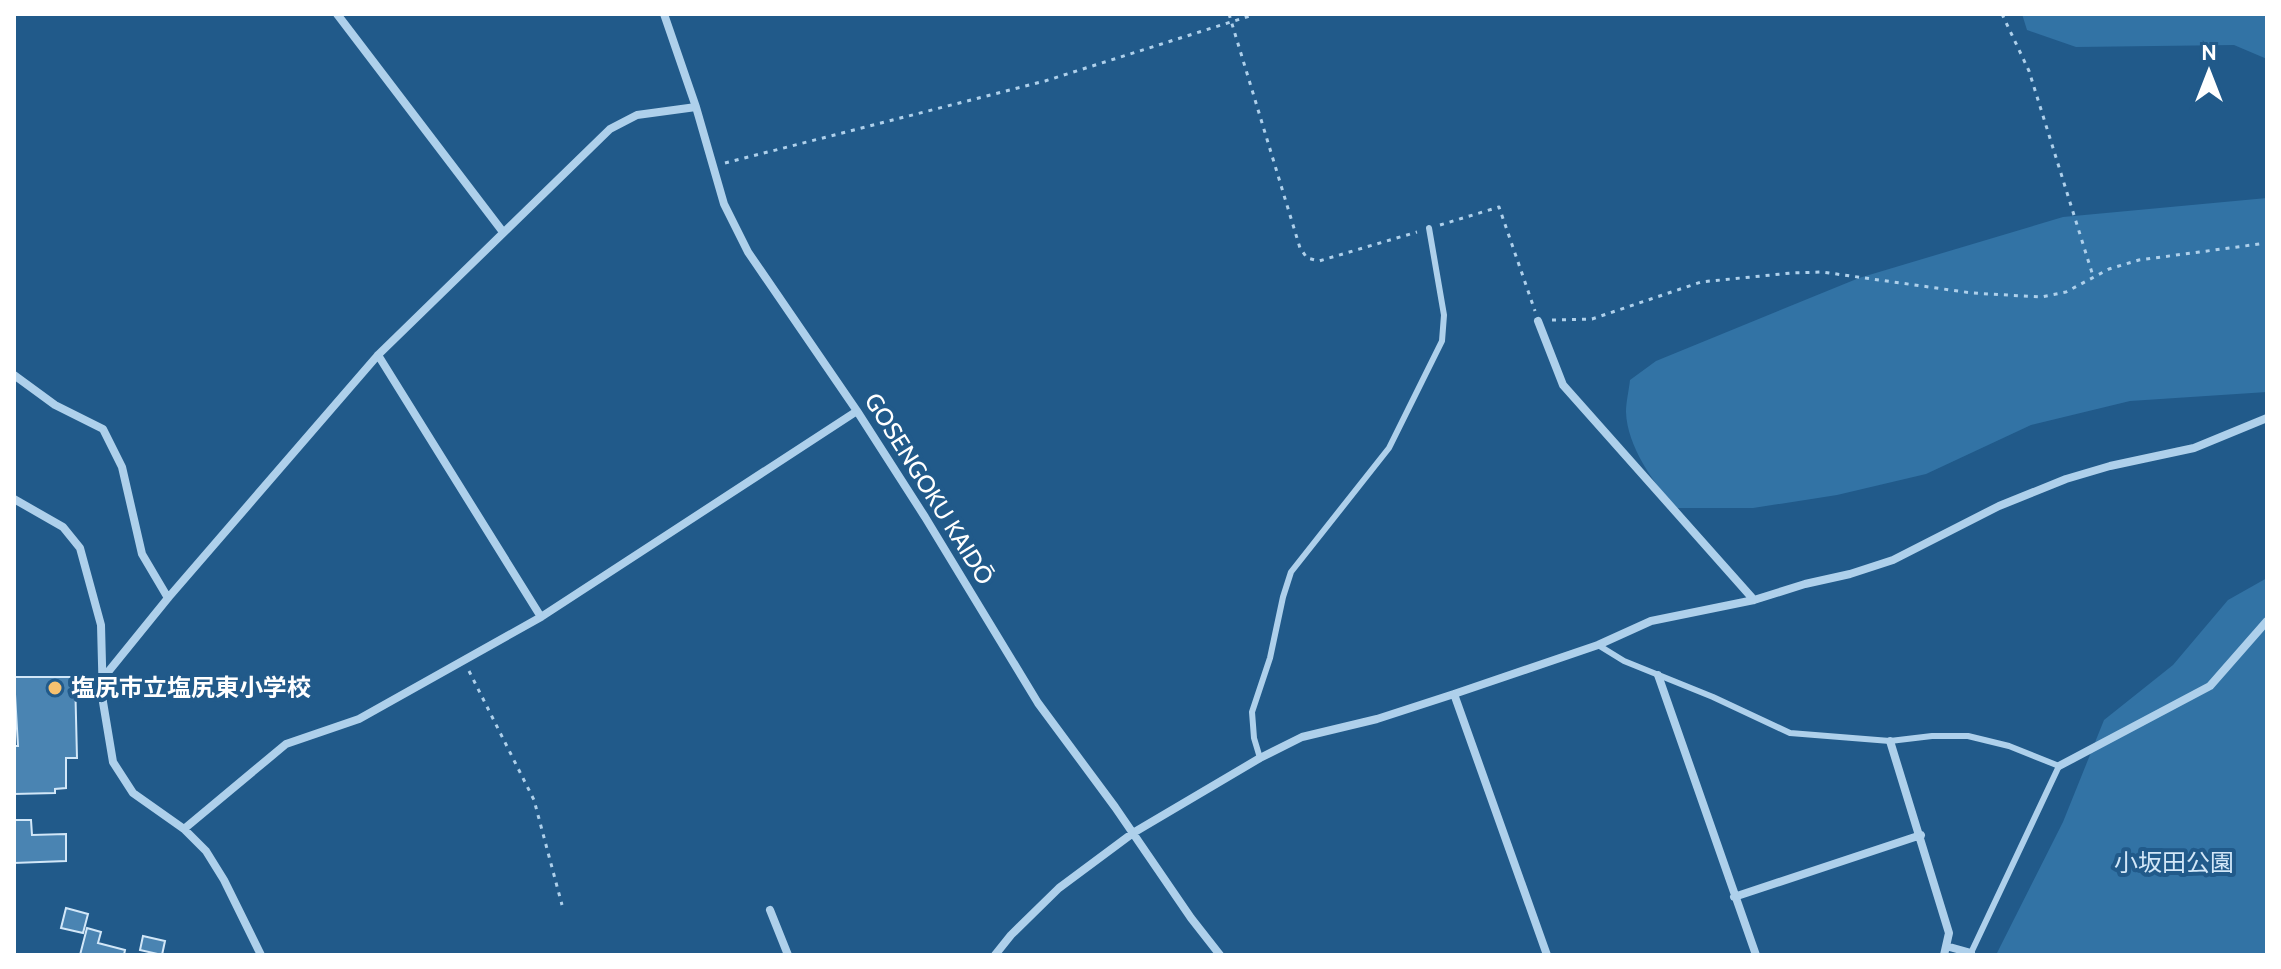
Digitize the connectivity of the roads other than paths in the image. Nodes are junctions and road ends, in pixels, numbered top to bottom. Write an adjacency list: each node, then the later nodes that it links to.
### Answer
1 (337, 14): 5 (street)
2 (664, 14): 3 (street, GOSENGOKU KAIDŌ)
3 (696, 107): 5 (street); 9 (street, GOSENGOKU KAIDŌ)
4 (1429, 228): 21 (lane)
5 (503, 232): 7 (street)
6 (1538, 321): 13 (street)
7 (378, 355): 12 (street); 14 (street)
8 (14, 375): 12 (street)
9 (857, 411): 14 (street); 24 (street, GOSENGOKU KAIDŌ)
10 (2267, 418): 13 (street)
11 (14, 499): 18 (street)
12 (168, 598): 18 (street)
13 (1754, 600): 16 (street)
14 (541, 617): 23 (street)
15 (2267, 621): 22 (street)
16 (1598, 645): 17 (lane); 19 (street)
17 (1658, 675): 20 (lane); 26 (street)
18 (104, 677): 23 (street)
19 (1454, 694): 21 (street); 34 (street)
20 (1890, 741): 22 (lane); 25 (street)
21 (1260, 758): 24 (street)
22 (2059, 766): 29 (lane)
23 (184, 829): 30 (street)
24 (1133, 833): 32 (street); 33 (street, GOSENGOKU KAIDŌ)
25 (1921, 835): 26 (street); 28 (street)
26 (1734, 897): 35 (street)
27 (770, 910): 31 (street)
28 (1945, 950): 29 (street)
29 (1971, 954)
30 (261, 955)
31 (788, 955)
32 (995, 955)
33 (1220, 955)
34 (1547, 955)
35 (1756, 955)

